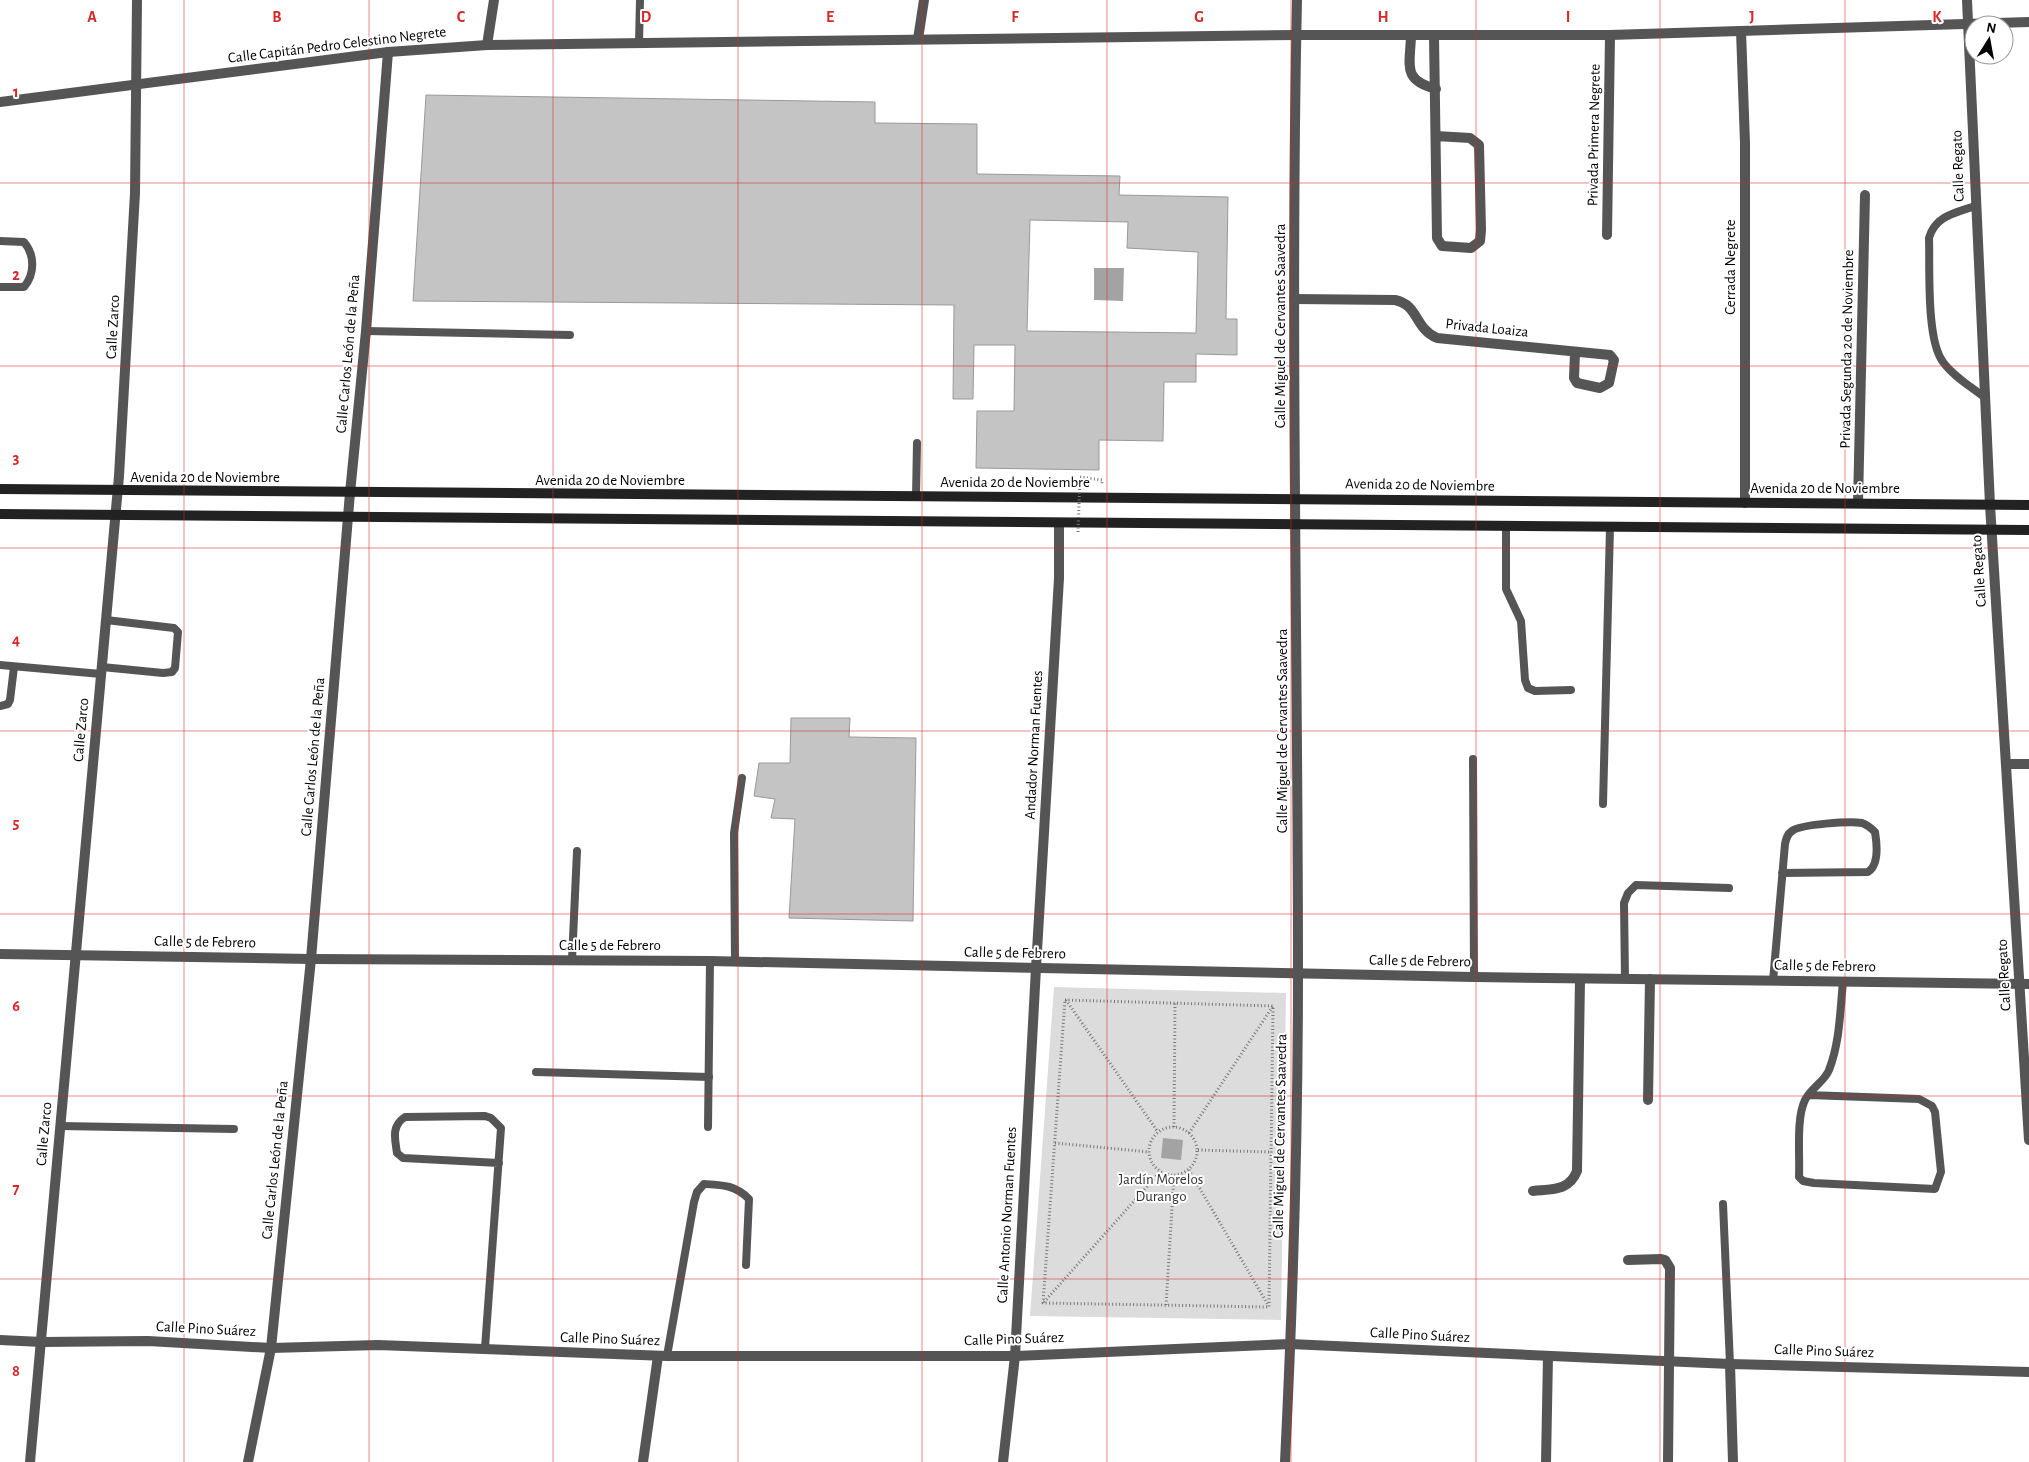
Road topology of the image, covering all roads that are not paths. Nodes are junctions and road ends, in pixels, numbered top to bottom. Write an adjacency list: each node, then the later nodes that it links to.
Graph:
1 (136, 0): 21 (street, Calle Zarco)
2 (494, 0): 18 (street)
3 (640, 0): 17 (lane)
4 (924, 0): 16 (street)
5 (1297, 0): 12 (street, Calle Miguel de Cervantes Saavedra)
6 (1967, 0): 7 (street, Calle Regato)
7 (1968, 15)
8 (2014, 22): 9 (street, Calle Capitán Pedro Celestino Negrete)
9 (2029, 22)
10 (1964, 24): 11 (street, Calle Capitán Pedro Celestino Negrete)
11 (1741, 31): 13 (street, Calle Capitán Pedro Celestino Negrete); 41 (street, Cerrada Negrete)
12 (1297, 35): 14 (street, Calle Capitán Pedro Celestino Negrete); 16 (street, Calle Capitán Pedro Celestino Negrete); 30 (street, Calle Miguel de Cervantes Saavedra)
13 (1610, 35): 15 (street, Calle Capitán Pedro Celestino Negrete); 27 (street, Privada Primera Negrete)
14 (1410, 36): 15 (street, Calle Capitán Pedro Celestino Negrete); 22 (street)
15 (1434, 36): 22 (street)
16 (918, 39): 17 (street, Calle Capitán Pedro Celestino Negrete)
17 (638, 43): 18 (street, Calle Capitán Pedro Celestino Negrete)
18 (487, 45): 19 (street, Calle Capitán Pedro Celestino Negrete)
19 (388, 52): 21 (street, Calle Capitán Pedro Celestino Negrete); 31 (street, Calle Carlos León de la Peña)
20 (1970, 65): 26 (street, Calle Regato)
21 (137, 85): 23 (street, Calle Capitán Pedro Celestino Negrete); 37 (street, Calle Zarco)
22 (1436, 89): 24 (street)
23 (0, 102)
24 (1436, 136): 24 (street)
25 (1865, 195): 42 (street, Privada Segunda 20 de Noviembre)
26 (1975, 206): 34 (street, Calle Regato); 34 (lane)
27 (1607, 235)
28 (0, 241): 29 (lane)
29 (0, 287)
30 (1294, 299): 33 (street, Privada Loaiza); 40 (street, Calle Miguel de Cervantes Saavedra)
31 (366, 331): 32 (lane); 38 (street, Calle Carlos León de la Peña)
32 (570, 336)
33 (1575, 352): 33 (street, Privada Loaiza)
34 (1984, 396): 43 (street, Calle Regato)
35 (917, 443): 39 (lane)
36 (0, 489): 37 (main road, Avenida 20 de Noviembre)
37 (118, 491): 38 (main road, Avenida 20 de Noviembre); 46 (street, Calle Zarco)
38 (350, 493): 39 (main road, Avenida 20 de Noviembre); 47 (street, Calle Carlos León de la Peña)
39 (916, 497): 40 (main road, Avenida 20 de Noviembre)
40 (1295, 498): 41 (main road, Avenida 20 de Noviembre); 49 (street, Calle Miguel de Cervantes Saavedra)
41 (1746, 503): 42 (main road, Avenida 20 de Noviembre)
42 (1858, 503): 43 (main road, Avenida 20 de Noviembre)
43 (1990, 505): 44 (main road, Avenida 20 de Noviembre); 52 (street, Calle Regato)
44 (2029, 505)
45 (0, 514): 46 (main road)
46 (116, 516): 47 (main road); 54 (street, Calle Zarco)
47 (348, 517): 48 (main road); 70 (street, Calle Carlos León de la Peña)
48 (1059, 523): 49 (main road); 74 (street, Andador Norman Fuentes)
49 (1296, 525): 50 (main road); 75 (street, Calle Miguel de Cervantes Saavedra)
50 (1506, 526): 51 (main road); 58 (lane)
51 (1610, 527): 52 (main road); 64 (lane)
52 (1991, 529): 53 (main road); 61 (street, Calle Regato)
53 (2029, 530)
54 (106, 620): 57 (street, Calle Zarco); 57 (lane)
55 (0, 665): 56 (lane)
56 (14, 667): 57 (lane); 59 (lane)
57 (101, 670): 69 (street, Calle Zarco)
58 (1571, 690)
59 (0, 706)
60 (1473, 759): 76 (lane)
61 (2007, 764): 62 (street); 82 (street, Calle Regato)
62 (2029, 764)
63 (742, 778): 73 (lane)
64 (1603, 804)
65 (577, 851): 71 (lane)
66 (1782, 873): 66 (lane); 80 (lane)
67 (1729, 888): 78 (lane)
68 (0, 954): 69 (street, Calle 5 de Febrero)
69 (75, 955): 70 (street, Calle 5 de Febrero); 87 (street, Calle Zarco)
70 (311, 959): 71 (street, Calle 5 de Febrero); 99 (street, Calle Carlos León de la Peña)
71 (572, 960): 72 (street, Calle 5 de Febrero)
72 (710, 961): 73 (street, Calle 5 de Febrero); 84 (lane)
73 (735, 961): 74 (street, Calle 5 de Febrero)
74 (1036, 968): 75 (street, Calle 5 de Febrero); 102 (street, Calle Antonio Norman Fuentes)
75 (1298, 974): 76 (street, Calle 5 de Febrero); 98 (street, Calle Miguel de Cervantes Saavedra)
76 (1474, 977): 77 (street, Calle 5 de Febrero)
77 (1580, 979): 78 (street, Calle 5 de Febrero); 92 (street)
78 (1625, 979): 79 (street, Calle 5 de Febrero)
79 (1650, 979): 80 (street, Calle 5 de Febrero); 86 (street)
80 (1774, 981): 81 (street, Calle 5 de Febrero)
81 (1843, 982): 82 (street, Calle 5 de Febrero); 85 (lane)
82 (2024, 984): 90 (street, Calle Regato)
83 (536, 1072): 84 (lane)
84 (709, 1077): 88 (lane)
85 (1809, 1095): 85 (lane)
86 (1648, 1100)
87 (60, 1126): 89 (lane); 97 (street, Calle Zarco)
88 (708, 1127)
89 (234, 1129)
90 (2029, 1140)
91 (499, 1163): 91 (lane); 100 (lane)
92 (1533, 1190)
93 (1722, 1204): 105 (lane)
94 (1628, 1260): 104 (street)
95 (746, 1265): 101 (lane)
96 (0, 1340): 97 (street, Calle Pino Suárez)
97 (42, 1342): 99 (street, Calle Pino Suárez); 107 (street, Calle Zarco)
98 (1290, 1344): 102 (street, Calle Pino Suárez); 103 (street, Calle Pino Suárez); 111 (street, Calle Miguel de Cervantes Saavedra)
99 (271, 1348): 100 (street, Calle Pino Suárez); 108 (street, Calle Carlos León de la Peña)
100 (485, 1348): 101 (street, Calle Pino Suárez)
101 (662, 1356): 102 (street, Calle Pino Suárez); 109 (street)
102 (1015, 1356): 110 (street, Calle Antonio Norman Fuentes)
103 (1548, 1356): 104 (street, Calle Pino Suárez); 112 (street)
104 (1669, 1360): 105 (street, Calle Pino Suárez); 113 (street)
105 (1730, 1364): 106 (street, Calle Pino Suárez); 114 (street)
106 (2029, 1372)
107 (30, 1462)
108 (248, 1462)
109 (643, 1462)
110 (1003, 1462)
111 (1285, 1462)
112 (1546, 1462)
113 (1668, 1462)
114 (1733, 1462)

